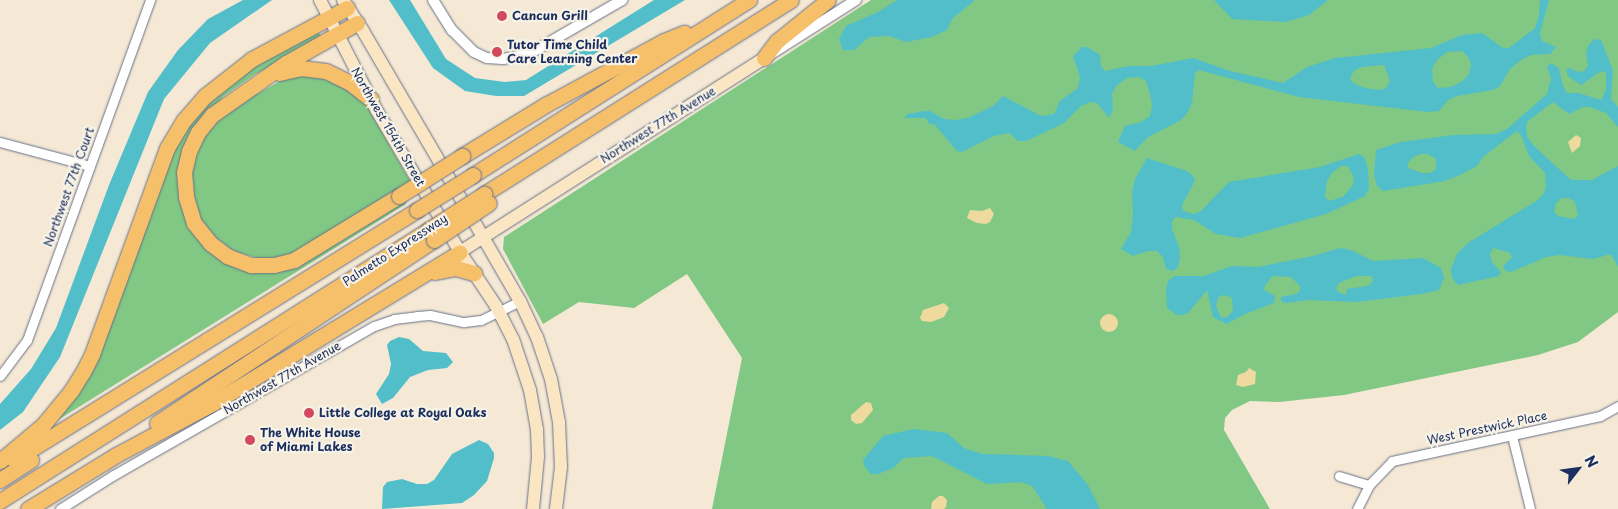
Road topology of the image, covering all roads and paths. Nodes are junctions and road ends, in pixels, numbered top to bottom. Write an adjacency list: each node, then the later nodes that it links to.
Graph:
1 (150, 0): 18 (street, Northwest 77th Court)
2 (320, 0): 10 (main road, Northwest 154th Street)
3 (433, 0): 4 (street)
4 (622, 0)
5 (749, 0): 11 (highway, Palmetto Expressway)
6 (790, 0): 19 (highway, Palmetto Expressway, bridge)
7 (828, 0): 14 (highway)
8 (856, 0): 14 (street, Northwest 77th Avenue)
9 (345, 4): 10 (highway); 12 (main road)
10 (330, 18): 13 (main road, Northwest 154th Street); 31 (highway)
11 (718, 20): 15 (highway, bridge); 27 (highway, Palmetto Expressway, bridge)
12 (357, 23): 13 (highway); 20 (main road)
13 (337, 34): 15 (highway); 16 (main road, Northwest 154th Street)
14 (764, 58): 20 (main road, Northwest 77th Avenue)
15 (266, 78): 16 (highway)
16 (371, 99): 21 (main road, Northwest 154th Street)
17 (0, 142): 18 (street)
18 (90, 166): 26 (street, Northwest 77th Court)
19 (430, 235): 30 (highway); 36 (highway, Palmetto Expressway)
20 (482, 237): 21 (main road, Northwest 77th Avenue); 24 (main road)
21 (460, 252): 22 (highway); 23 (main road, Northwest 154th Street)
22 (428, 272): 23 (highway); 30 (highway)
23 (474, 273): 25 (main road, Northwest 154th Street)
24 (520, 301): 25 (street, Northwest 77th Avenue); 40 (main road)
25 (500, 313): 38 (street, Northwest 77th Avenue); 39 (main road, Northwest 154th Street)
26 (0, 376)
27 (141, 381): 32 (highway, Palmetto Expressway); 34 (highway)
28 (1618, 406): 29 (street, West Prestwick Place)
29 (1512, 436): 35 (street, West Prestwick Place); 42 (street)
30 (116, 455): 37 (highway)
31 (0, 460)
32 (0, 469)
33 (1339, 476): 35 (street)
34 (0, 480)
35 (1369, 485): 41 (street, West Prestwick Place)
36 (0, 501)
37 (28, 509)
38 (60, 509)
39 (533, 509)
40 (556, 509)
41 (1357, 509)
42 (1530, 509)

